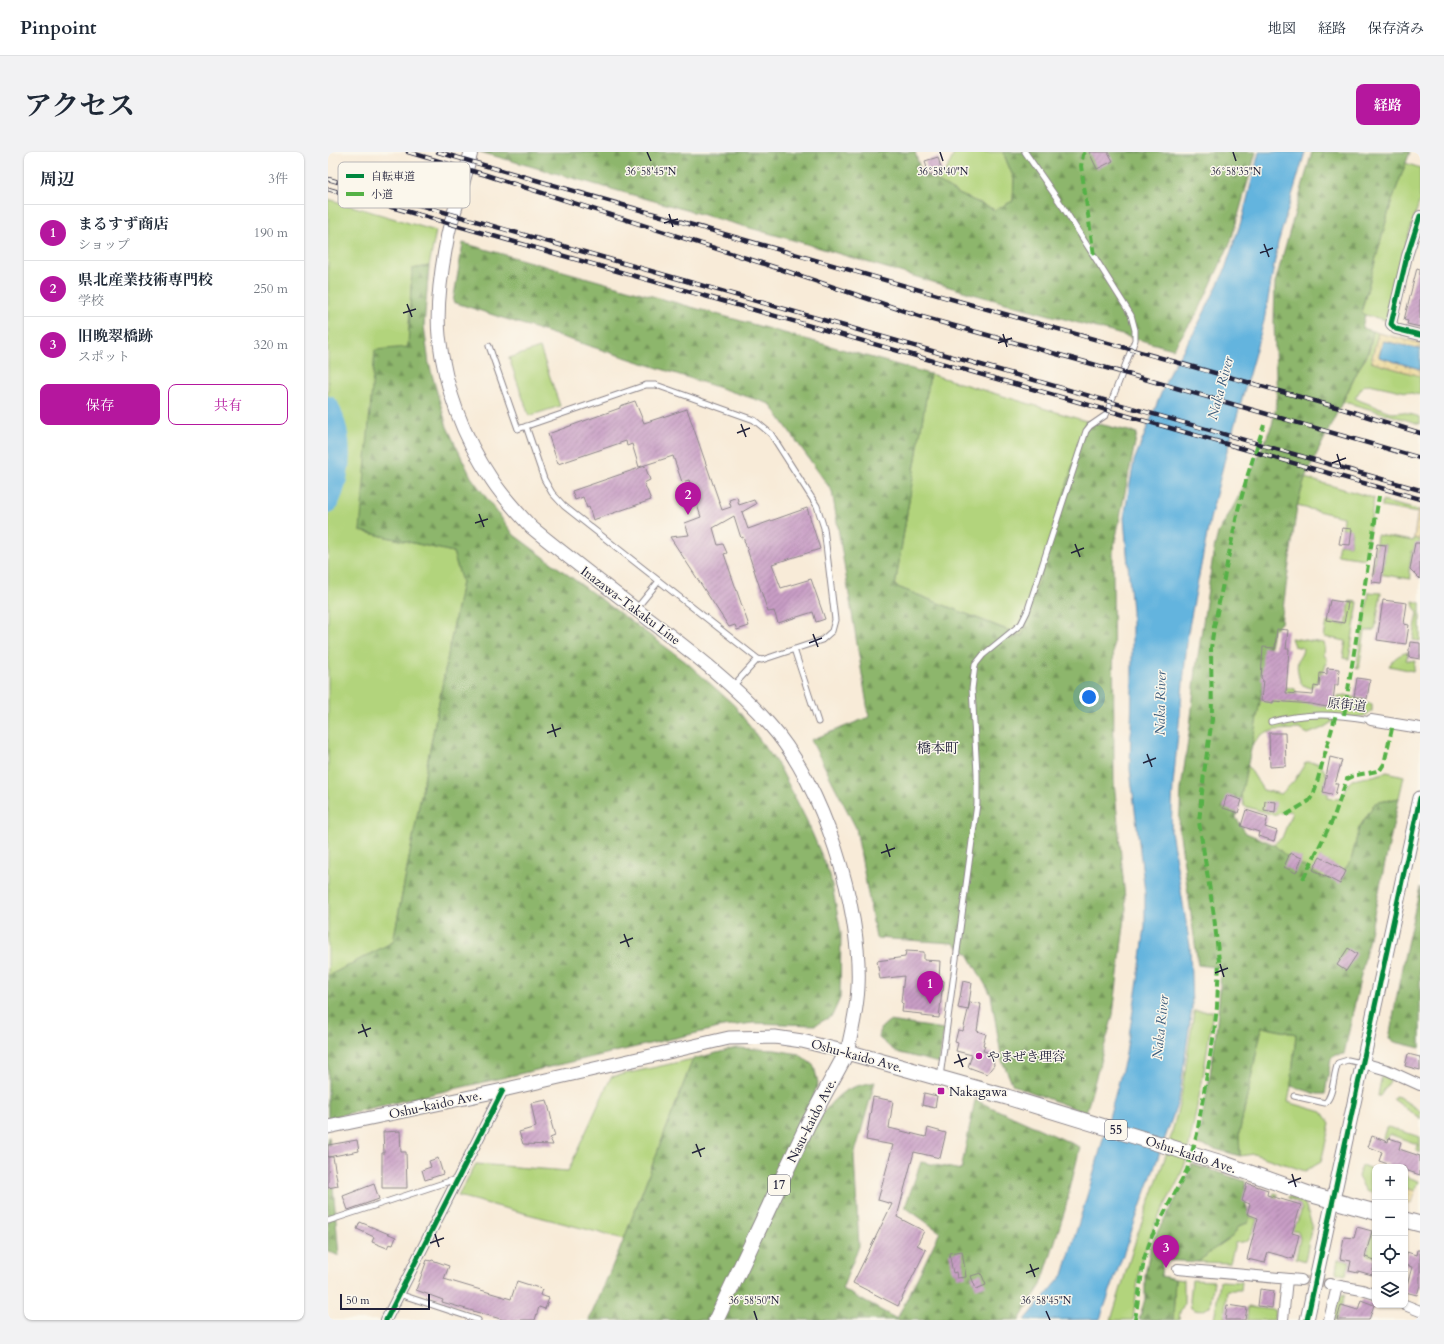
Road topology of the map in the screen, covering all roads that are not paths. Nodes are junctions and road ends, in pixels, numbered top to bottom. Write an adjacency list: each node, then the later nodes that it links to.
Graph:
1 (471, 152): 3 (main road, Inazawa-Takaku Line)
2 (1025, 152): 21 (lane)
3 (468, 162)
4 (455, 208): 10 (main road, Inazawa-Takaku Line)
5 (1420, 216): 6 (street)
6 (1420, 335)
7 (489, 346): 8 (lane)
8 (526, 426): 9 (lane); 11 (lane)
9 (659, 581): 10 (lane); 12 (lane)
10 (636, 609): 13 (main road, Inazawa-Takaku Line)
11 (794, 649): 12 (lane); 15 (lane)
12 (758, 659): 13 (lane)
13 (732, 687): 19 (main road, Inazawa-Takaku Line)
14 (1371, 720): 16 (lane, 原街道); 17 (street, 原街道)
15 (818, 722)
16 (1272, 722)
17 (1420, 728)
18 (1420, 798): 20 (main road)
19 (847, 1052): 21 (main road, Oshu-kaido Ave. / 55); 23 (main road, Oshu-kaido Ave.); 41 (main road, Nasu-kaido Ave. / 17)
20 (1363, 1063): 22 (street); 24 (lane); 27 (main road)
21 (940, 1078): 27 (main road, Oshu-kaido Ave. / 55)
22 (1420, 1085)
23 (503, 1090): 25 (main road, Oshu-kaido Ave.); 26 (street)
24 (1294, 1096)
25 (328, 1127)
26 (458, 1179): 29 (lane); 36 (street)
27 (1332, 1201): 28 (main road, Oshu-kaido Ave. / 55); 43 (main road)
28 (1372, 1211)
29 (328, 1221)
30 (1408, 1221): 31 (main road)
31 (1420, 1224)
32 (1178, 1269): 33 (street)
33 (1287, 1279): 34 (street); 42 (street)
34 (1301, 1280)
35 (1372, 1293): 44 (street)
36 (399, 1294): 39 (street); 40 (lane)
37 (1408, 1306): 38 (street)
38 (1420, 1310)
39 (386, 1320)
40 (478, 1320)
41 (716, 1320)
42 (1282, 1320)
43 (1307, 1320)
44 (1329, 1320)

